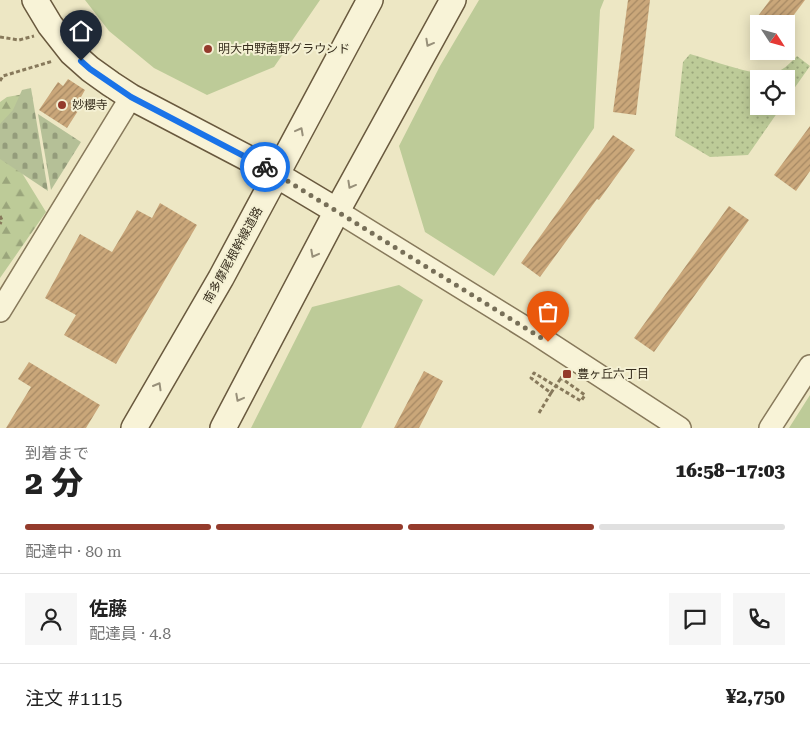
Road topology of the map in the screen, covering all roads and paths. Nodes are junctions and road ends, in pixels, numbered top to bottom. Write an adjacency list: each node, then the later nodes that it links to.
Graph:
1 (35, 0): 4 (main road)
2 (370, 0): 9 (main road, 南多摩尾根幹線道路, one-way to 2)
3 (453, 0): 10 (main road, one-way to 10)
4 (50, 25): 5 (path); 8 (main road)
5 (0, 37)
6 (61, 58): 7 (path)
7 (0, 81)
8 (131, 97): 9 (main road); 13 (street)
9 (277, 174): 10 (main road); 20 (main road, 南多摩尾根幹線道路, one-way to 9)
10 (337, 211): 21 (main road, one-way to 21); 22 (street)
11 (0, 216): 12 (path)
12 (0, 224)
13 (0, 311)
14 (810, 366): 23 (street)
15 (564, 372): 16 (path)
16 (561, 378): 17 (path); 17 (path)
17 (556, 386): 18 (path); 18 (path)
18 (551, 393): 19 (path)
19 (538, 413)
20 (134, 428)
21 (223, 428)
22 (680, 428)
23 (770, 428)

